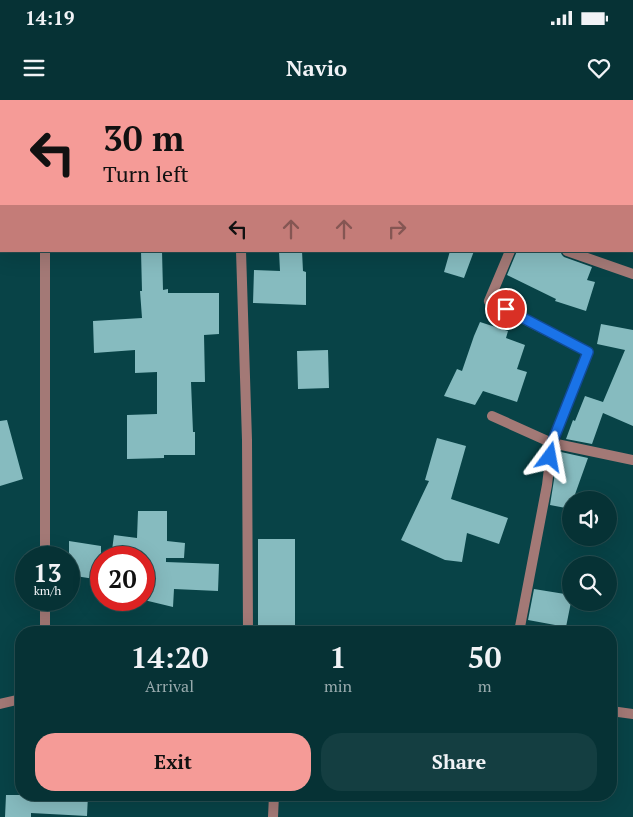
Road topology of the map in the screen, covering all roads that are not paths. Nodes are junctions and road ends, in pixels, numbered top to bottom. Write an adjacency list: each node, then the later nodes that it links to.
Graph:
1 (45, 252): 9 (street)
2 (241, 252): 12 (street)
3 (510, 252): 7 (street)
4 (570, 252): 5 (street)
5 (633, 274)
6 (492, 416): 7 (street)
7 (552, 443): 8 (street); 13 (street)
8 (633, 460)
9 (45, 546)
10 (45, 611): 11 (street)
11 (45, 626)
12 (248, 626)
13 (520, 626)
14 (15, 700): 15 (street)
15 (0, 704)
16 (617, 712): 17 (street)
17 (633, 714)
18 (274, 801): 19 (street)
19 (273, 817)

